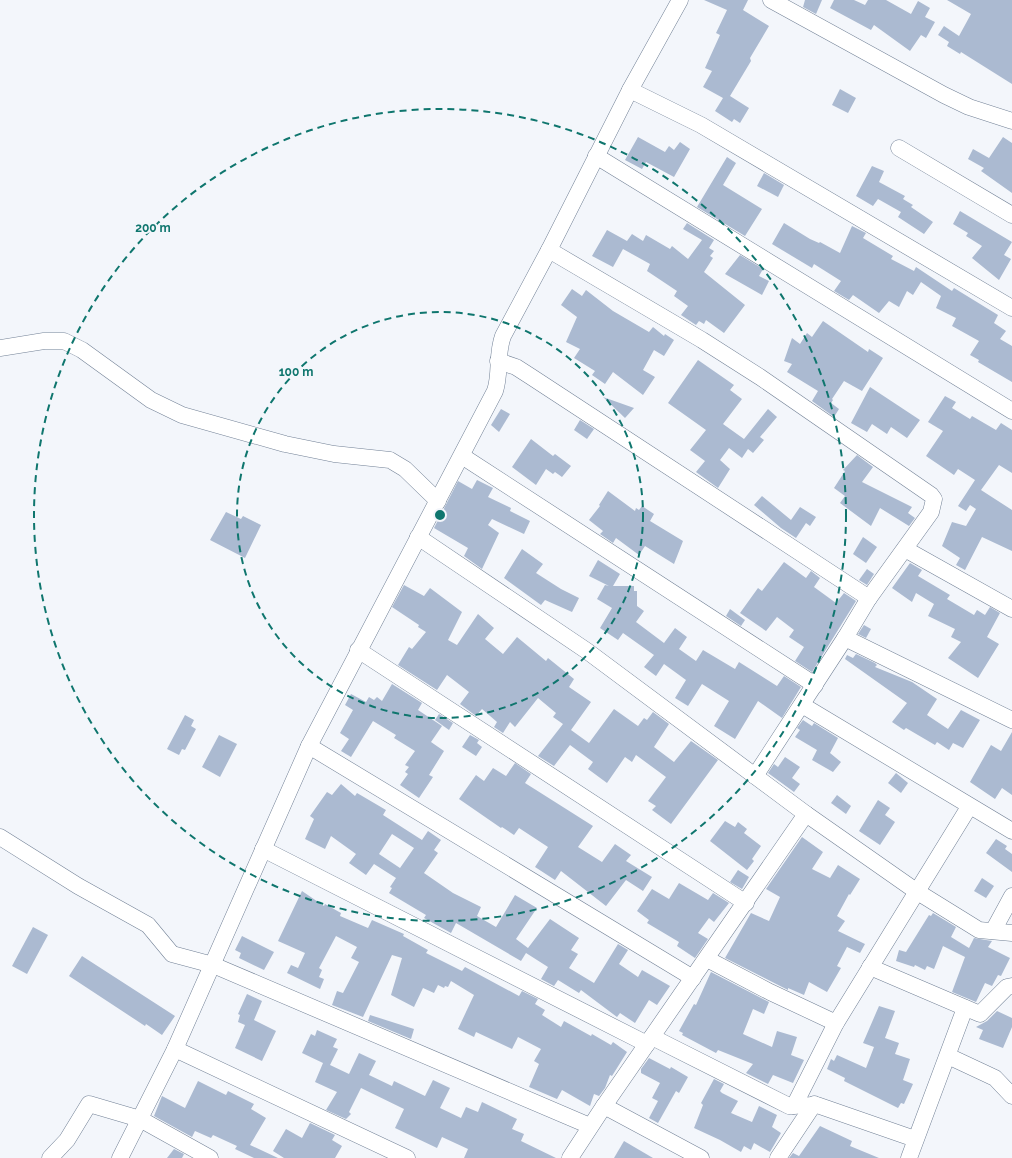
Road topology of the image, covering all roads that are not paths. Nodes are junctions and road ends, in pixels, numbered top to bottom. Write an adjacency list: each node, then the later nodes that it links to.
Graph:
1 (680, 0): 3 (street)
2 (771, 0): 4 (street)
3 (630, 90): 6 (street); 9 (street)
4 (1012, 121)
5 (899, 148): 7 (street)
6 (596, 156): 8 (street); 12 (street)
7 (1012, 214)
8 (549, 250): 11 (street); 16 (street)
9 (1012, 308)
10 (0, 348): 14 (street)
11 (498, 361): 13 (street); 17 (street)
12 (1012, 410)
13 (462, 456): 14 (street); 21 (street)
14 (438, 501): 15 (street)
15 (418, 537): 20 (street); 25 (street)
16 (905, 549): 17 (street); 18 (street)
17 (869, 598): 19 (street)
18 (1012, 609)
19 (845, 638): 21 (street); 23 (street)
20 (358, 650): 24 (street); 33 (street)
21 (815, 685): 22 (street)
22 (802, 705): 25 (street); 26 (street)
23 (1012, 720)
24 (309, 746): 30 (street); 39 (street)
25 (755, 776): 27 (street)
26 (969, 806): 28 (street); 31 (street)
27 (806, 814): 31 (street); 33 (street)
28 (1012, 831)
29 (0, 837): 37 (street)
30 (263, 849): 37 (street); 43 (street)
31 (916, 891): 34 (street); 38 (street)
32 (1012, 896): 34 (street)
33 (746, 903): 36 (street)
34 (993, 931): 35 (street)
35 (1012, 933)
36 (707, 960): 39 (street); 42 (street)
37 (213, 965): 44 (street); 51 (street)
38 (870, 967): 41 (street); 42 (street)
39 (693, 978): 43 (street)
40 (1012, 986): 41 (street)
41 (964, 1008): 45 (street)
42 (836, 1023): 49 (street)
43 (649, 1041): 48 (street); 49 (street)
44 (175, 1049): 50 (street); 56 (street)
45 (948, 1056): 46 (street); 52 (street)
46 (1012, 1096)
47 (814, 1104): 49 (street); 52 (street); 59 (street)
48 (604, 1106): 51 (street); 58 (street)
49 (794, 1106)
50 (140, 1120): 53 (street); 54 (street); 55 (street)
51 (590, 1126): 57 (street)
52 (915, 1139): 60 (street)
53 (50, 1158)
54 (120, 1158)
55 (210, 1158)
56 (407, 1158)
57 (570, 1158)
58 (701, 1158)
59 (778, 1158)
60 (909, 1158)

